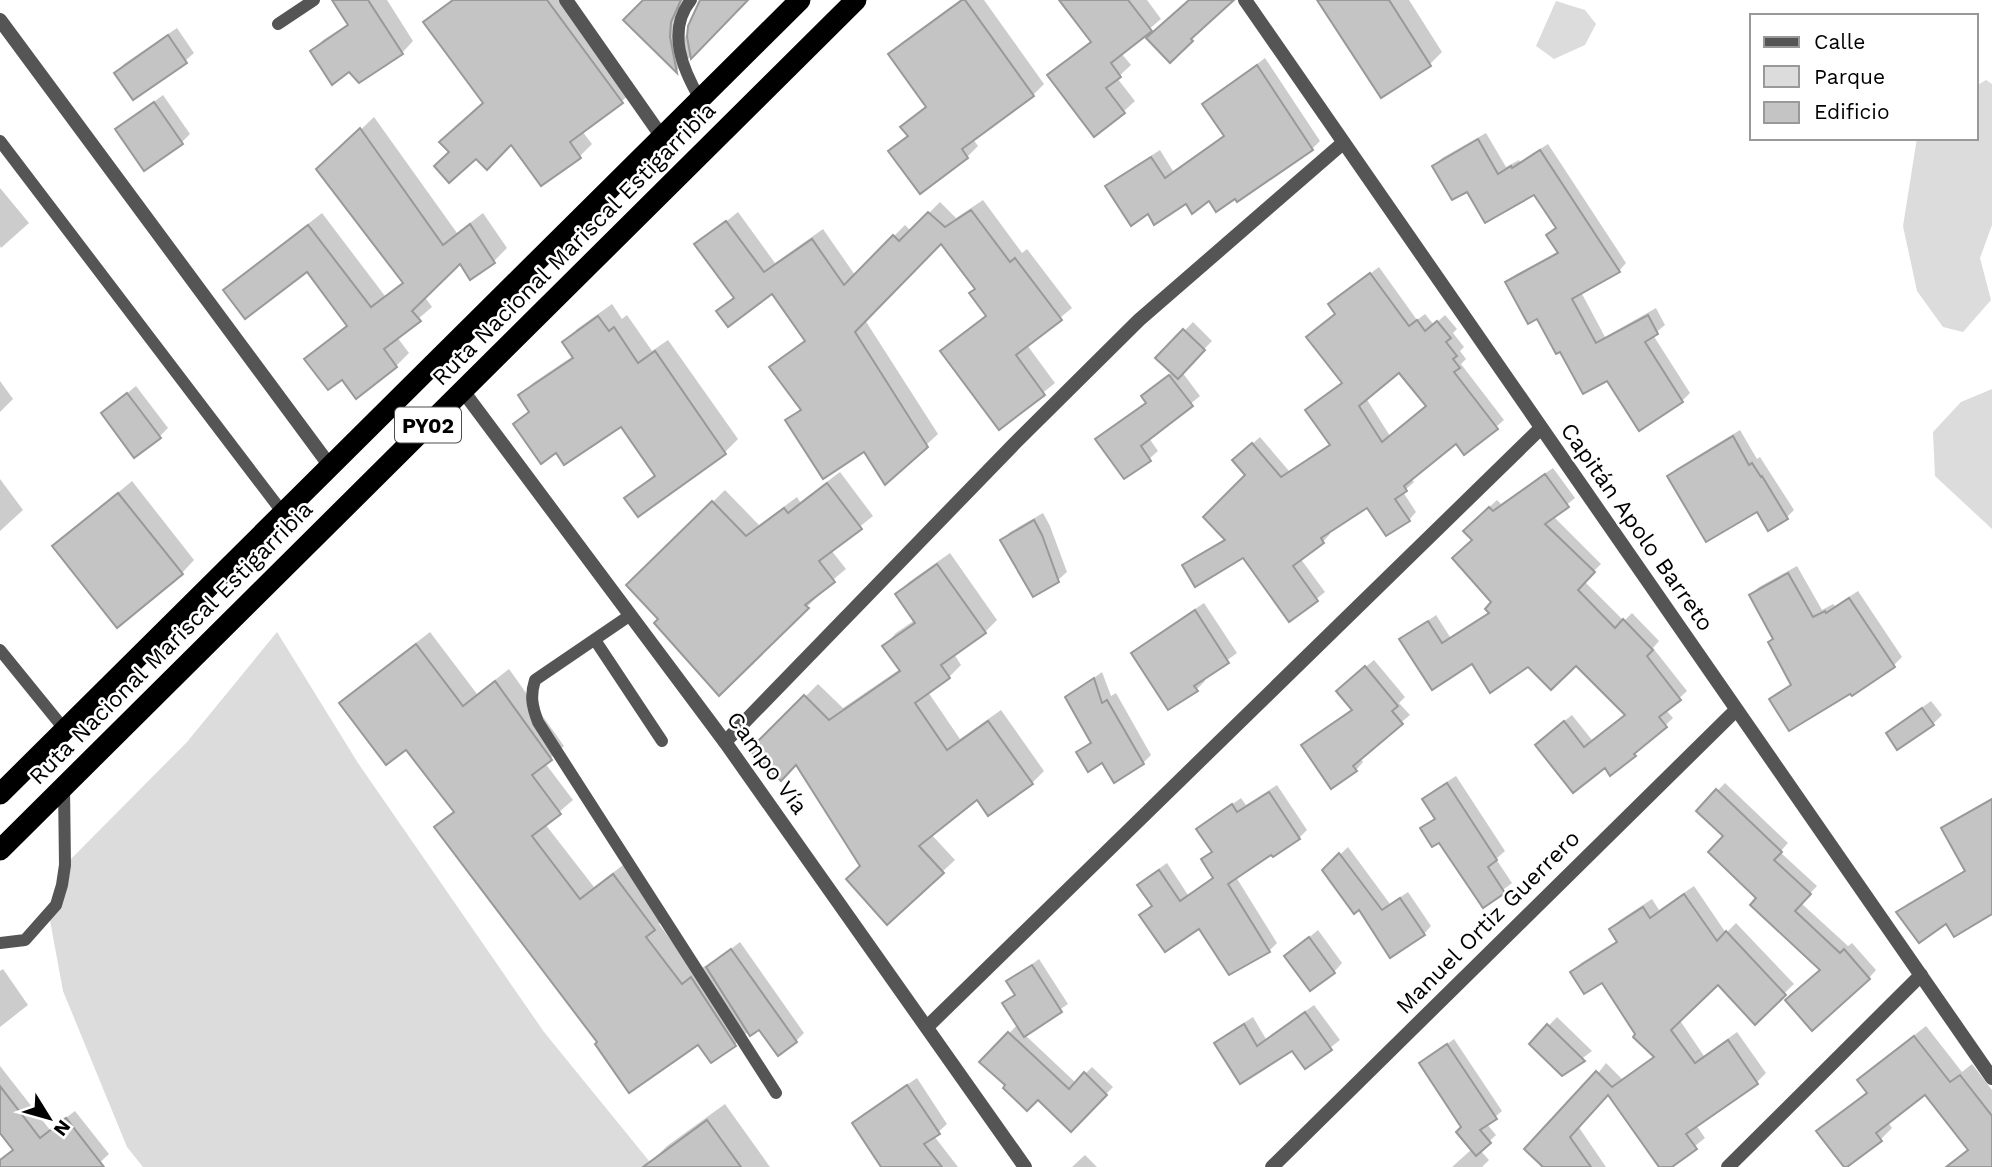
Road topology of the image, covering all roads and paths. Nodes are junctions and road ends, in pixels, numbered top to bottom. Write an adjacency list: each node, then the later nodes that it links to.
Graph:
1 (314, 0): 8 (lane)
2 (566, 0): 10 (street)
3 (691, 0): 9 (lane)
4 (800, 0): 9 (highway, Ruta Nacional Mariscal Estigarribia / PY02)
5 (856, 0): 13 (highway, Ruta Nacional Mariscal Estigarribia / PY02)
6 (1245, 0): 12 (street, Capitán Apolo Barreto)
7 (0, 20): 15 (street)
8 (278, 24)
9 (700, 99): 10 (highway, Ruta Nacional Mariscal Estigarribia / PY02)
10 (662, 137): 15 (highway, Ruta Nacional Mariscal Estigarribia / PY02)
11 (0, 141): 16 (lane)
12 (1343, 143): 14 (street, Capitán Apolo Barreto); 23 (street)
13 (463, 391): 17 (street, Campo Vía); 24 (highway, Ruta Nacional Mariscal Estigarribia / PY02)
14 (1541, 428): 20 (street, Capitán Apolo Barreto); 29 (street)
15 (330, 466): 16 (highway, Ruta Nacional Mariscal Estigarribia / PY02)
16 (283, 513): 21 (highway, Ruta Nacional Mariscal Estigarribia / PY02)
17 (629, 616): 18 (lane); 23 (street, Campo Vía)
18 (595, 640): 22 (lane); 31 (lane)
19 (0, 650): 21 (lane)
20 (1736, 710): 28 (street, Capitán Apolo Barreto); 33 (street, Manuel Ortiz Guerrero)
21 (65, 730): 25 (highway, Ruta Nacional Mariscal Estigarribia / PY02)
22 (662, 741)
23 (725, 742): 29 (street, Campo Vía)
24 (64, 786): 26 (highway, Ruta Nacional Mariscal Estigarribia / PY02); 27 (lane)
25 (0, 794)
26 (0, 850)
27 (0, 943)
28 (1921, 975): 30 (street, Capitán Apolo Barreto); 34 (street)
29 (927, 1027): 32 (street, Campo Vía)
30 (1992, 1078)
31 (776, 1093)
32 (1025, 1167)
33 (1272, 1167)
34 (1728, 1167)

